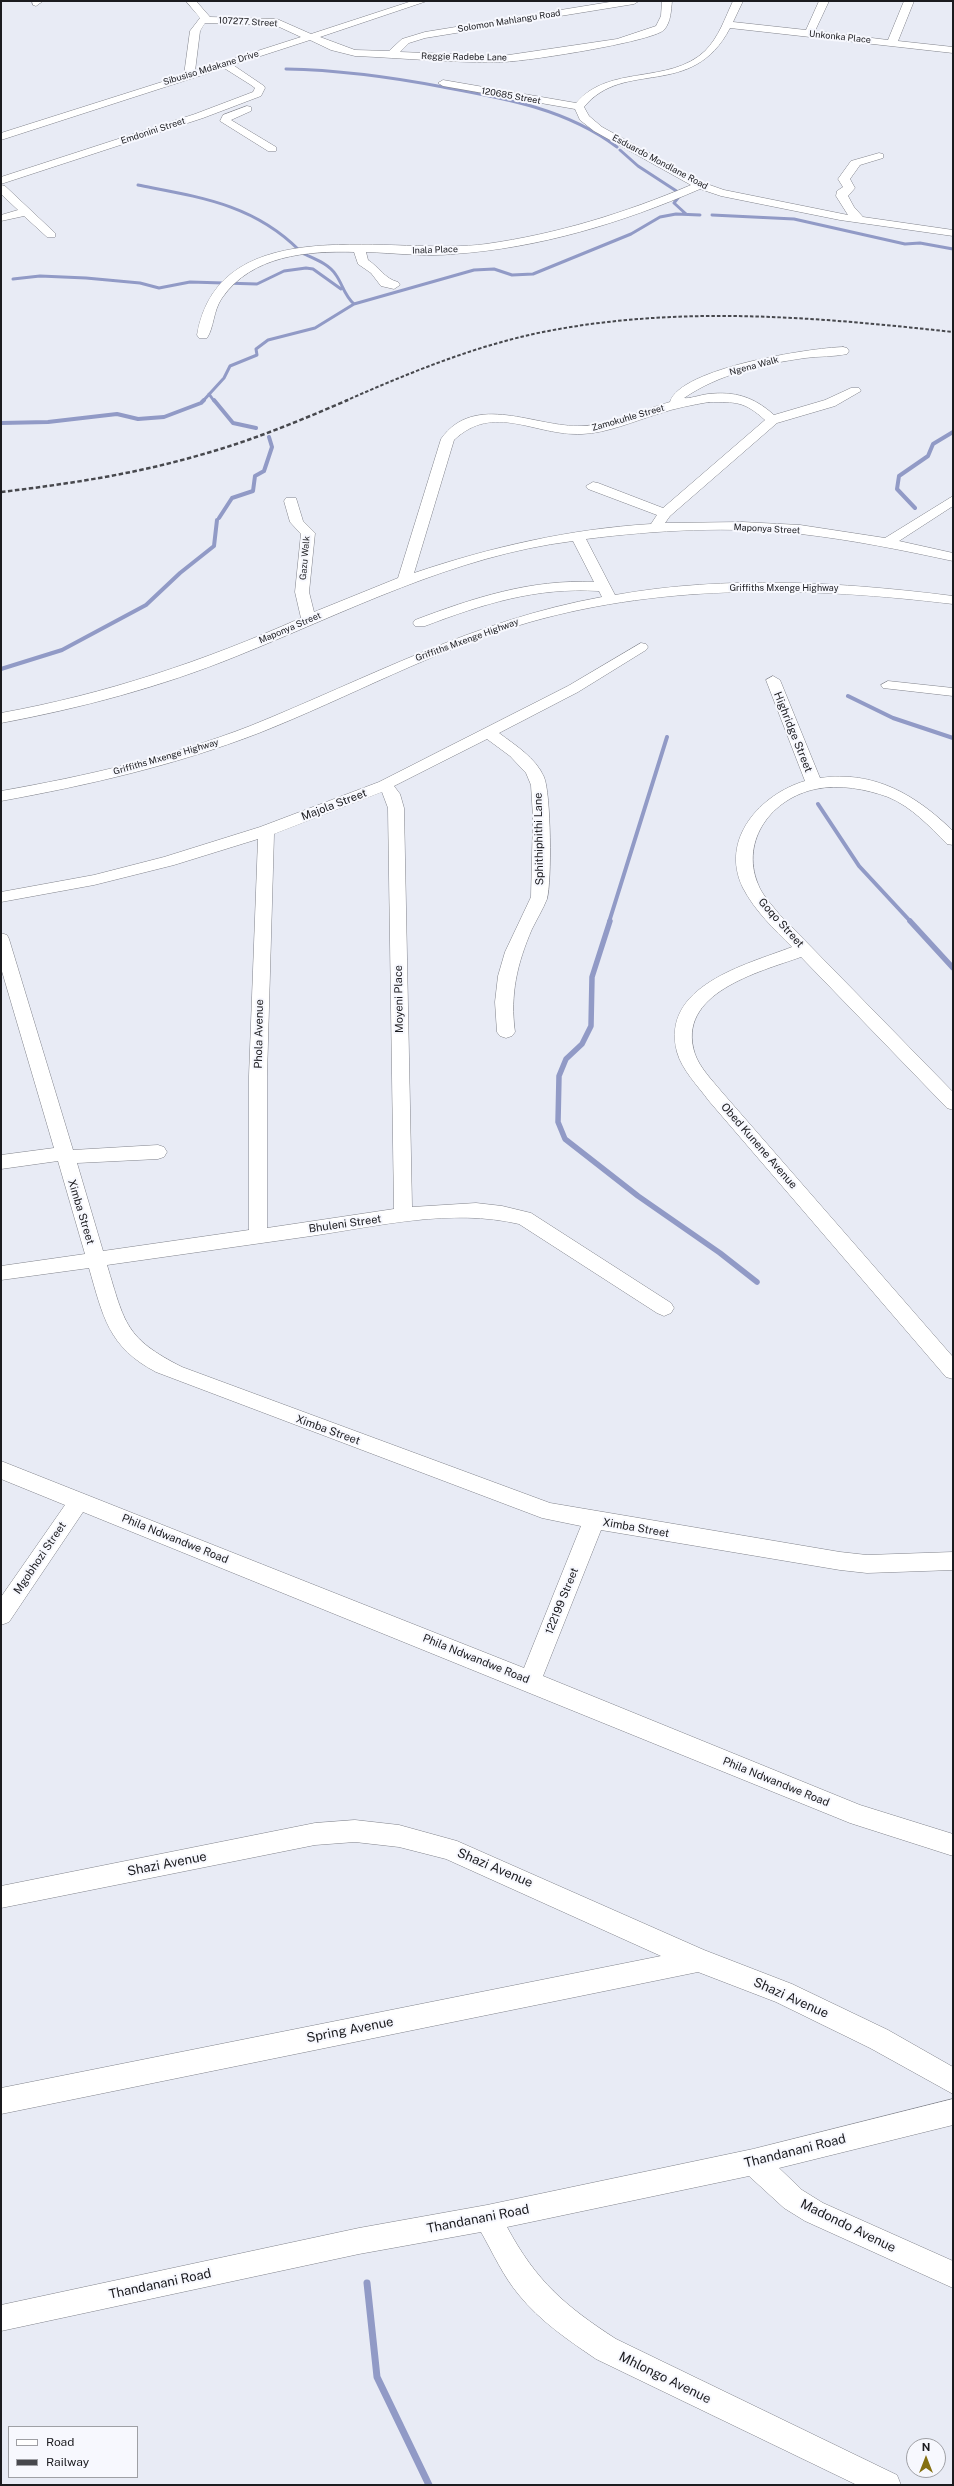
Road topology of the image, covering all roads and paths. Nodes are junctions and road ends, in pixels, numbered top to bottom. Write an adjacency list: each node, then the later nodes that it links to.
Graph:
1 (191, 1): 8 (street)
2 (422, 1): 11 (street, Sibusiso Mdakane Drive)
3 (634, 1): 14 (street, Solomon Mahlangu Road)
4 (667, 1): 14 (street, Reggie Radebe Lane)
5 (738, 1): 9 (street)
6 (824, 1): 10 (street)
7 (909, 1): 12 (street)
8 (207, 20): 11 (street, 107277 Street); 16 (street)
9 (726, 24): 10 (street, Unkonka Place); 19 (street)
10 (809, 34): 12 (street, Unkonka Place)
11 (312, 37): 14 (street, Reggie Radebe Lane); 15 (street, Sibusiso Mdakane Drive)
12 (892, 43): 13 (street, Unkonka Place)
13 (953, 50)
14 (392, 55)
15 (224, 64): 16 (street, Sibusiso Mdakane Drive); 18 (street)
16 (189, 75): 20 (street, Sibusiso Mdakane Drive)
17 (443, 84): 19 (street, 120685 Street)
18 (257, 94): 21 (street); 23 (street, Emdonini Street)
19 (579, 107): 24 (street, Esduardo Mondlane Road)
20 (1, 137)
21 (272, 149)
22 (879, 156): 28 (street)
23 (1, 181)
24 (700, 185): 28 (street, Esduardo Mondlane Road); 31 (street, Inala Place)
25 (1, 188): 26 (street)
26 (26, 212): 27 (street); 30 (street)
27 (1, 218)
28 (860, 220): 29 (street, Esduardo Mondlane Road)
29 (953, 233)
30 (51, 235)
31 (360, 250): 32 (street); 33 (street, Inala Place)
32 (394, 285)
33 (203, 335)
34 (843, 351): 36 (street, Ngena Walk)
35 (855, 391): 37 (street)
36 (676, 404): 37 (street, Zamokuhle Street); 46 (street, Zamokuhle Street)
37 (772, 420): 41 (street)
38 (592, 486): 41 (street)
39 (953, 500): 44 (street)
40 (291, 501): 49 (street, Gazu Walk)
41 (665, 513): 42 (street)
42 (655, 528): 43 (street, Maponya Street); 44 (street, Maponya Street)
43 (578, 537): 46 (street, Maponya Street); 47 (street)
44 (886, 543): 45 (street, Maponya Street)
45 (953, 557)
46 (404, 581): 49 (street, Maponya Street)
47 (607, 594): 48 (street, Griffiths Mxenge Highway); 50 (street); 59 (street, Griffiths Mxenge Highway)
48 (953, 600)
49 (309, 620): 55 (street, Maponya Street)
50 (420, 623)
51 (641, 648): 56 (street, Majola Street)
52 (773, 680): 57 (street, Highridge Street)
53 (888, 685): 54 (street)
54 (953, 692)
55 (1, 718)
56 (488, 732): 58 (street, Majola Street); 65 (street, Sphithiphithi Lane)
57 (814, 784): 61 (street, Goqo Street); 64 (street, Goqo Street)
58 (385, 785): 60 (street, Majola Street); 70 (street, Moyeni Place)
59 (1, 796)
60 (266, 831): 62 (street, Majola Street); 71 (street, Phola Avenue)
61 (953, 840)
62 (1, 897)
63 (1, 939): 68 (street, Ximba Street)
64 (804, 949): 66 (street, Goqo Street); 75 (street, Obed Kunene Avenue)
65 (506, 1032)
66 (953, 1104)
67 (158, 1152): 68 (street)
68 (64, 1155): 69 (street); 72 (street, Ximba Street)
69 (1, 1162)
70 (403, 1216): 71 (street, Bhuleni Street); 74 (street, Bhuleni Street)
71 (258, 1237): 72 (street, Bhuleni Street)
72 (96, 1260): 73 (street, Bhuleni Street); 78 (street, Ximba Street)
73 (1, 1273)
74 (664, 1308)
75 (953, 1371)
76 (1, 1470): 77 (street, Phila Ndwandwe Road)
77 (79, 1501): 80 (street, Mgobhozi Street); 81 (street, Phila Ndwandwe Road)
78 (594, 1521): 79 (street, Ximba Street); 81 (street, 122199 Street)
79 (953, 1560)
80 (1, 1615)
81 (530, 1681): 82 (street, Phila Ndwandwe Road)
82 (953, 1845)
83 (1, 1897): 84 (street, Shazi Avenue)
84 (698, 1960): 85 (street, Shazi Avenue); 86 (street, Spring Avenue)
85 (953, 2081)
86 (1, 2101)
87 (953, 2112): 88 (street, Thandanani Road)
88 (753, 2162): 89 (street, Thandanani Road); 90 (street, Madondo Avenue)
89 (487, 2218): 91 (street, Thandanani Road); 92 (street, Mhlongo Avenue)
90 (953, 2275)
91 (1, 2318)
92 (887, 2485)

